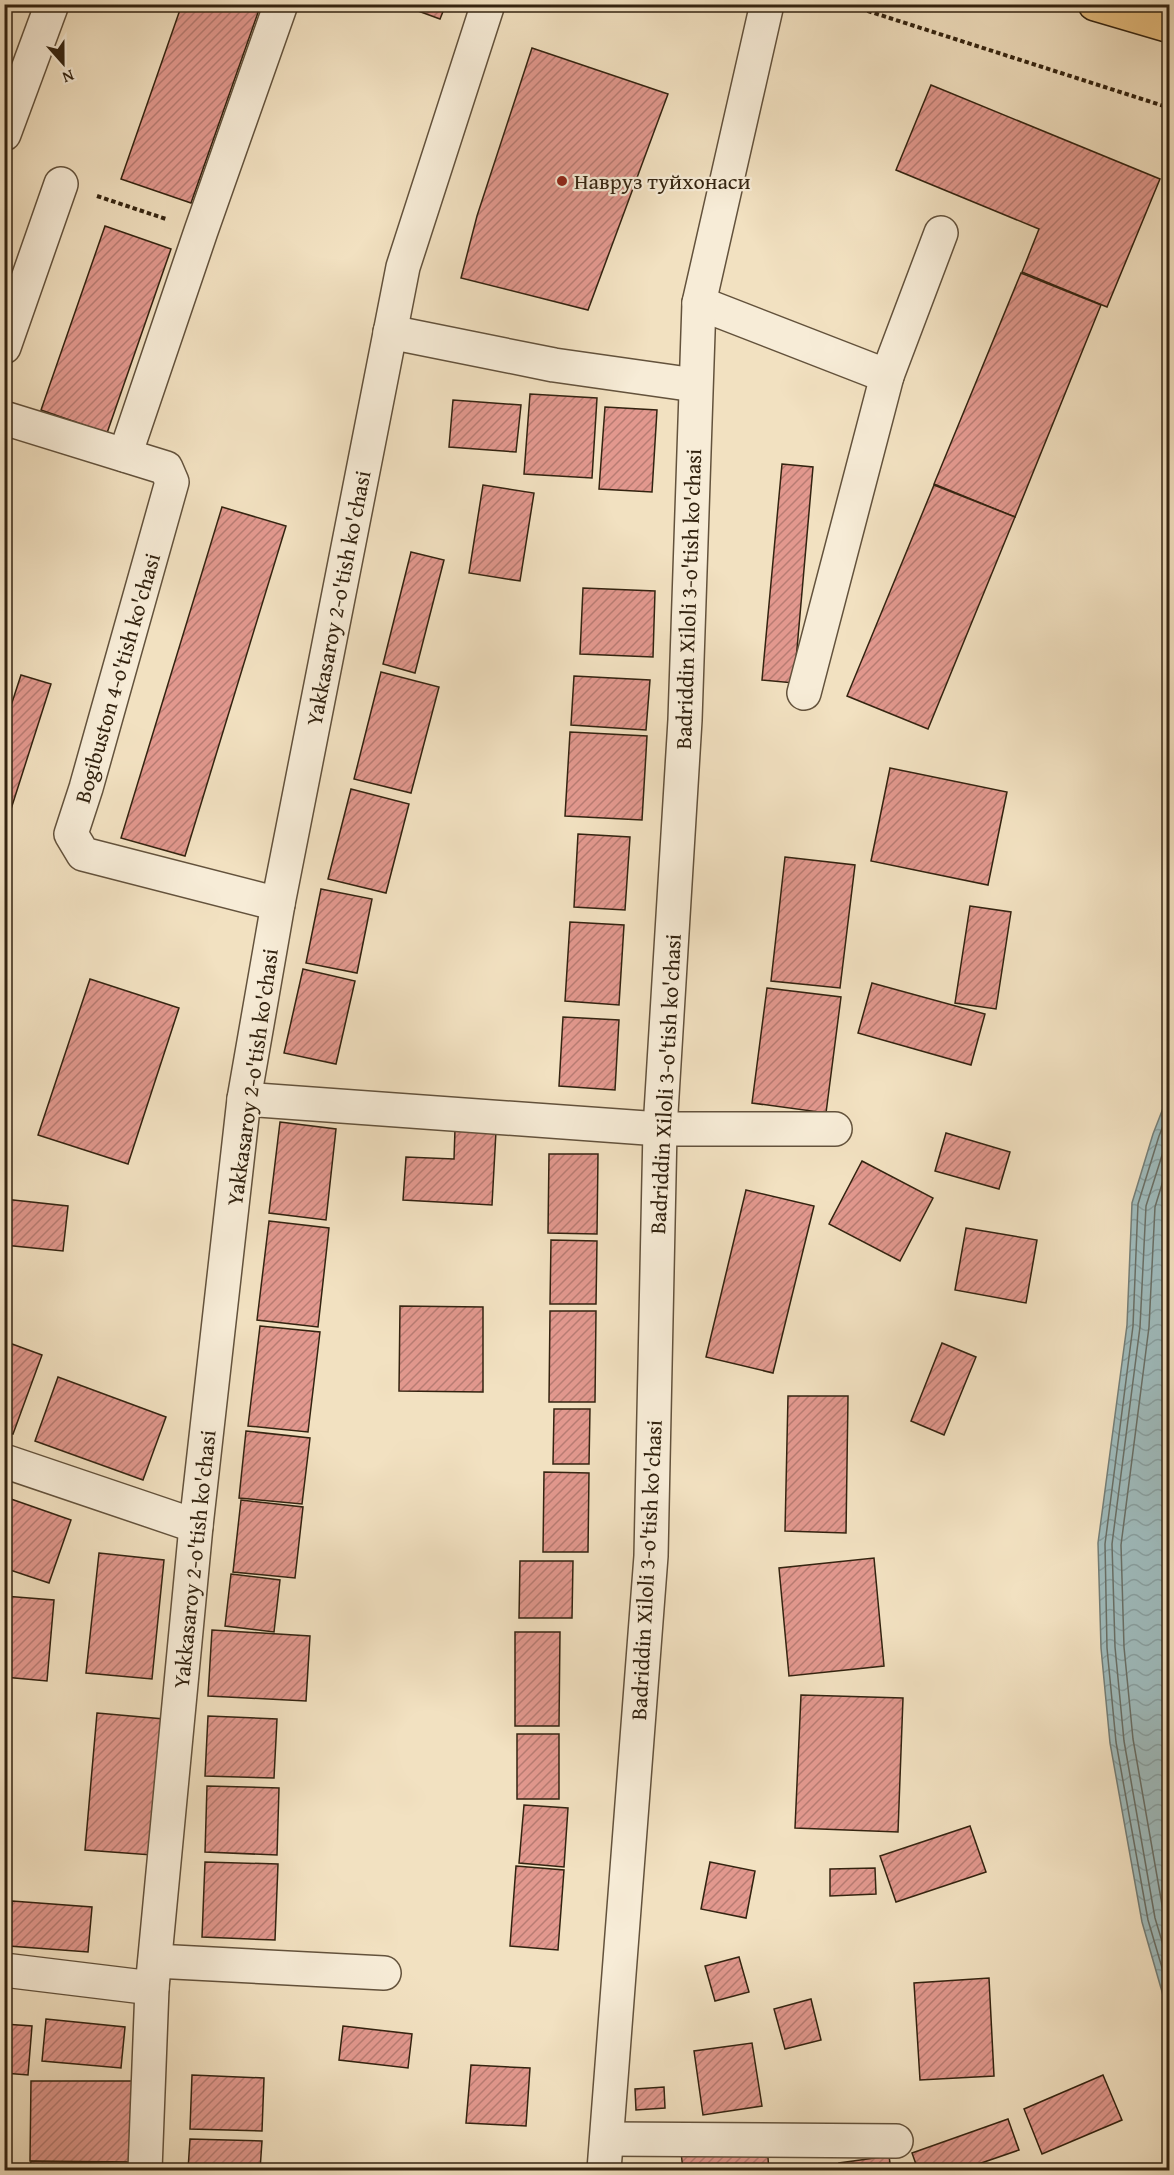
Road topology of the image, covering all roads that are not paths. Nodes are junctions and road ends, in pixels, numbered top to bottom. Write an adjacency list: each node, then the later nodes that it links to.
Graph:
1 (52, 4): 7 (street)
2 (281, 4): 16 (street)
3 (488, 4): 11 (street, Yakkasaroy 2-o'tish ko'chasi)
4 (767, 4): 10 (street, Badriddin Xiloli 3-o'tish ko'chasi)
5 (1095, 4): 6 (highway)
6 (1170, 26)
7 (4, 134)
8 (61, 184): 12 (street)
9 (941, 233): 13 (street)
10 (699, 303): 13 (street); 14 (street, Badriddin Xiloli 3-o'tish ko'chasi)
11 (390, 333): 14 (street); 18 (street, Yakkasaroy 2-o'tish ko'chasi)
12 (4, 347)
13 (887, 376): 17 (street)
14 (695, 385): 20 (street, Badriddin Xiloli 3-o'tish ko'chasi)
15 (4, 418): 16 (street, Bogibuston 4-o'tish ko'chasi)
16 (125, 455): 18 (street, Bogibuston 4-o'tish ko'chasi)
17 (804, 693)
18 (278, 904): 19 (street, Yakkasaroy 2-o'tish ko'chasi)
19 (244, 1100): 20 (street); 23 (street, Yakkasaroy 2-o'tish ko'chasi)
20 (660, 1129): 21 (street); 28 (street, Badriddin Xiloli 3-o'tish ko'chasi)
21 (835, 1129)
22 (4, 1461): 23 (street)
23 (196, 1526): 26 (street, Yakkasaroy 2-o'tish ko'chasi)
24 (4, 1970): 26 (street)
25 (384, 1973): 26 (street)
26 (153, 1974): 29 (street, Yakkasaroy 2-o'tish ko'chasi)
27 (896, 2141): 28 (street)
28 (605, 2155)
29 (145, 2170)

